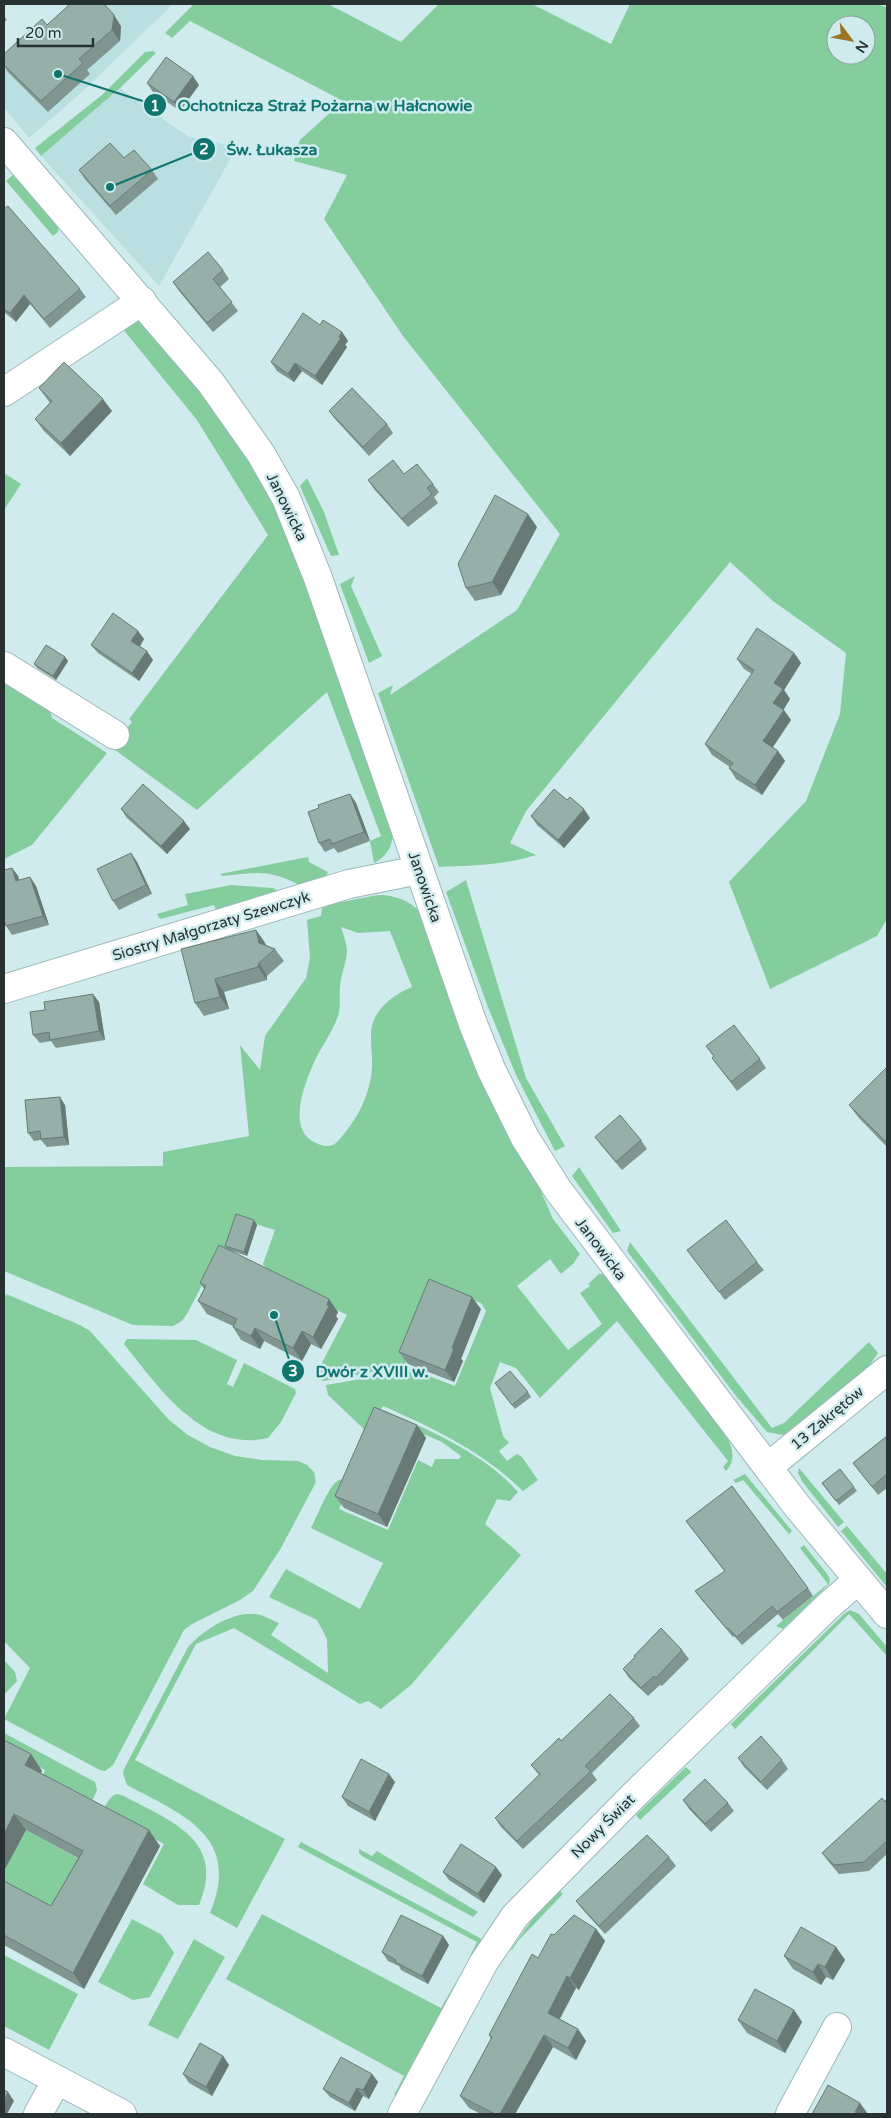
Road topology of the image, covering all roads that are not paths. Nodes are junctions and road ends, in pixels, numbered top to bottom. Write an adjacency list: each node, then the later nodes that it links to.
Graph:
1 (4, 142): 2 (street, Janowicka)
2 (142, 301): 3 (street); 6 (street, Janowicka)
3 (4, 392)
4 (4, 666): 5 (street)
5 (115, 734)
6 (419, 870): 7 (street, Siostry Małgorzaty Szewczyk); 9 (street, Janowicka)
7 (4, 990)
8 (887, 1370): 9 (street, 13 Zakrętów)
9 (768, 1467): 10 (street, Janowicka)
10 (858, 1580): 11 (street, Janowicka); 17 (street, Nowy Świat)
11 (887, 1614)
12 (837, 2027): 18 (street)
13 (4, 2052): 14 (street)
14 (57, 2080): 15 (street); 16 (street)
15 (38, 2114)
16 (122, 2114)
17 (402, 2114)
18 (790, 2114)

